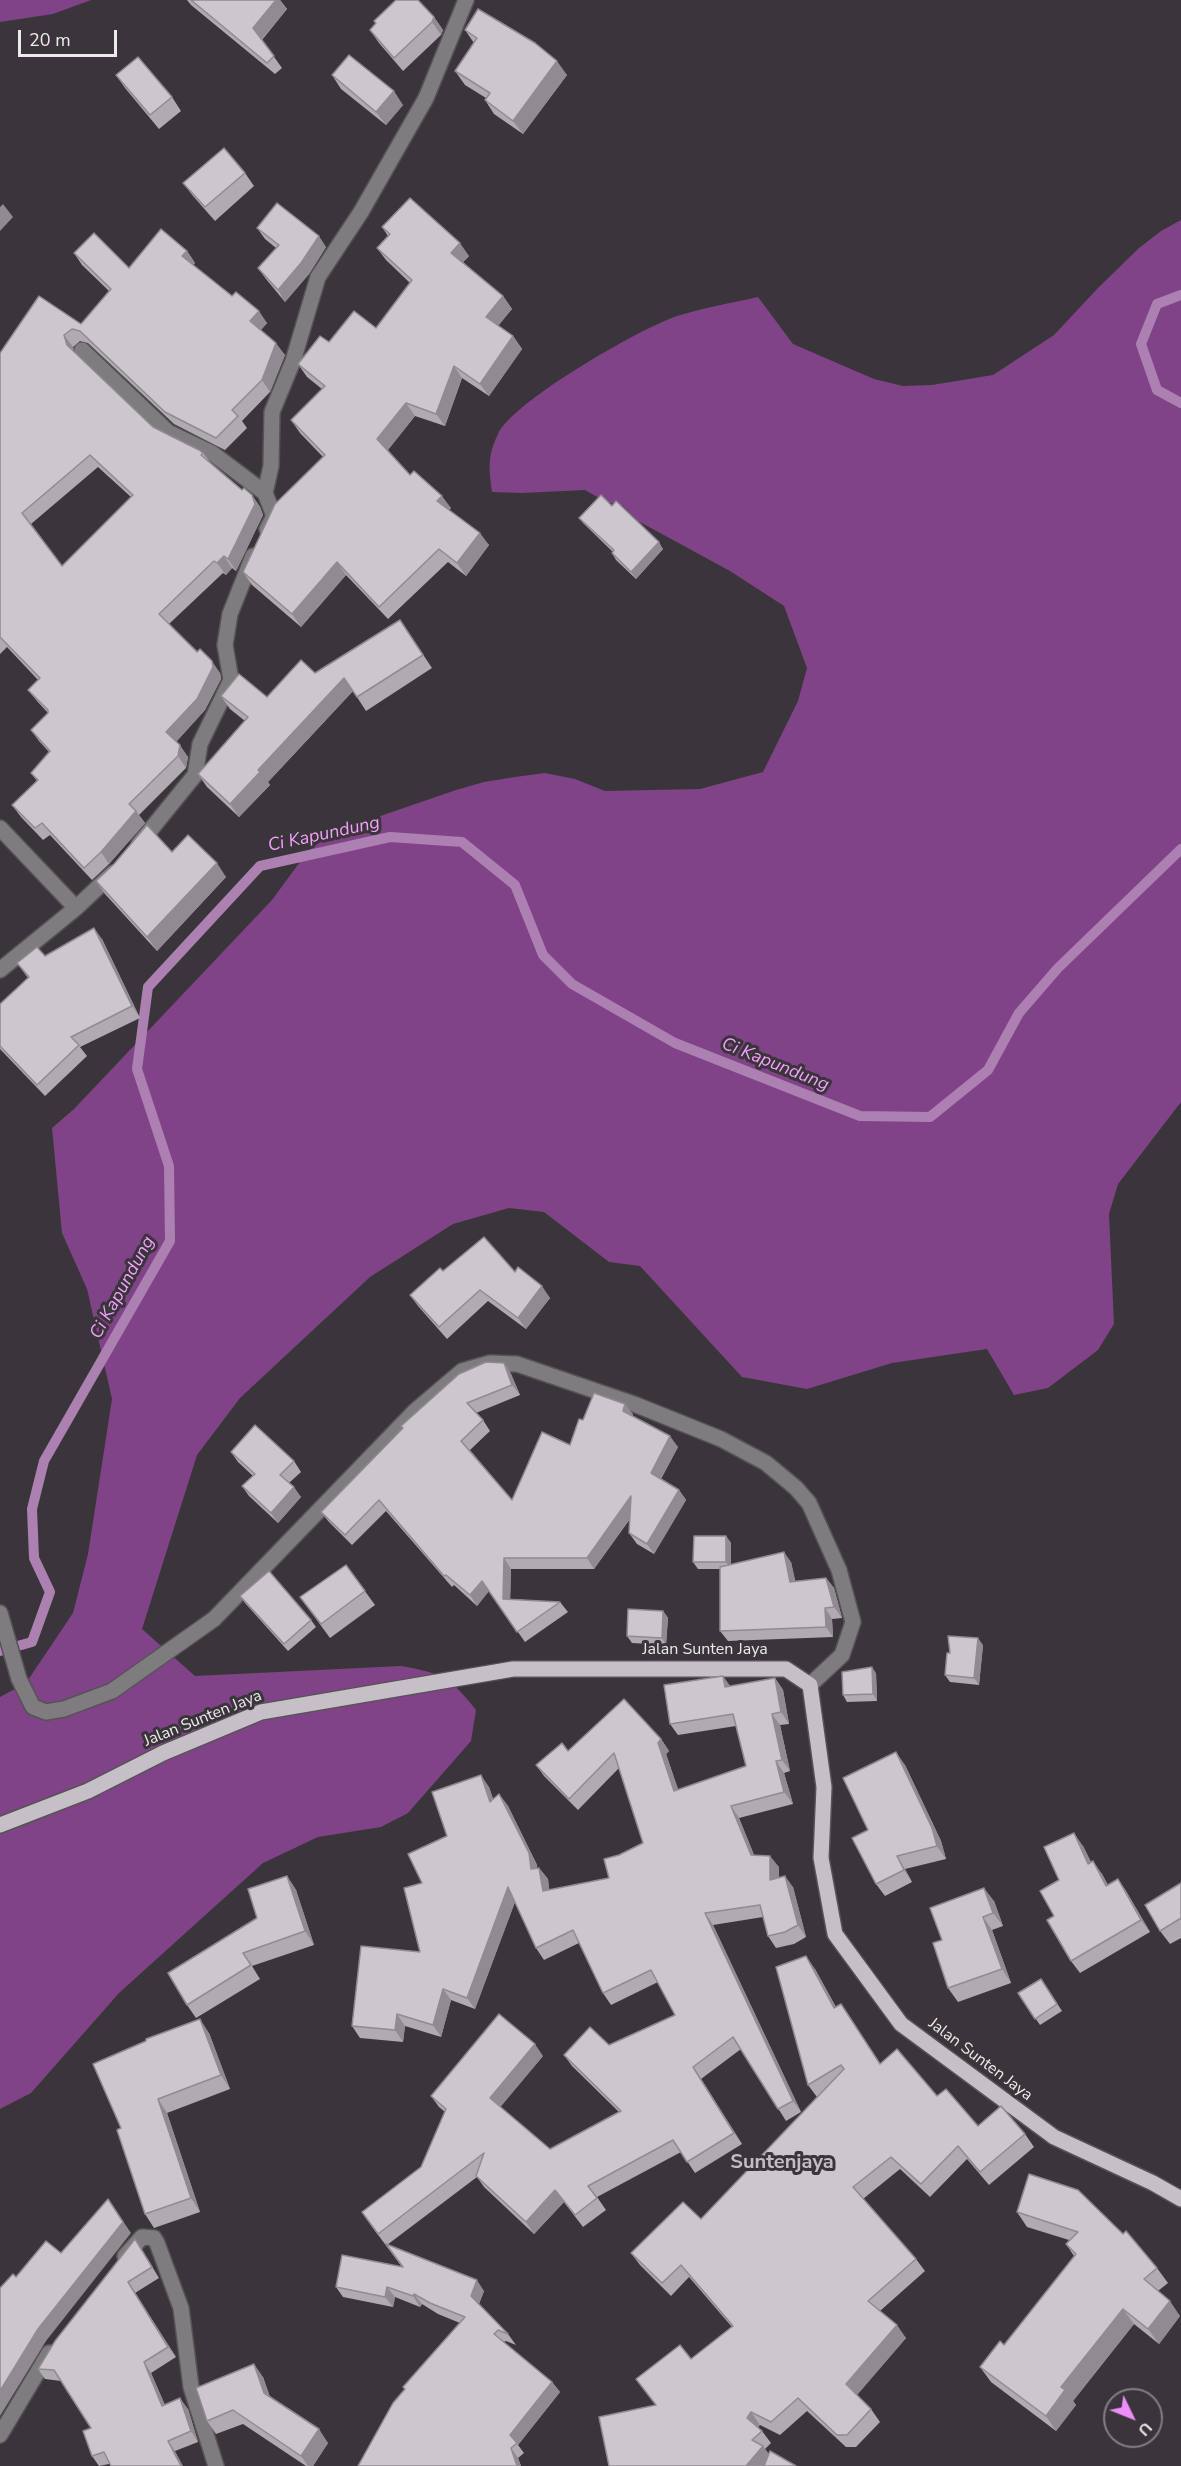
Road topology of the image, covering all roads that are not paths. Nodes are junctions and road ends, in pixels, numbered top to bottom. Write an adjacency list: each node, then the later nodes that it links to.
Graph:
1 (466, 0): 3 (street)
2 (82, 350): 3 (street)
3 (265, 493): 5 (street)
4 (0, 828): 5 (street)
5 (76, 908): 6 (street)
6 (0, 970)
7 (0, 1613): 8 (street)
8 (810, 1685): 9 (main road, Jalan Sunten Jaya); 10 (main road, Jalan Sunten Jaya)
9 (0, 1825)
10 (1181, 2199)
11 (116, 2268): 14 (street)
12 (61, 2337): 13 (street)
13 (0, 2435)
14 (216, 2466)

